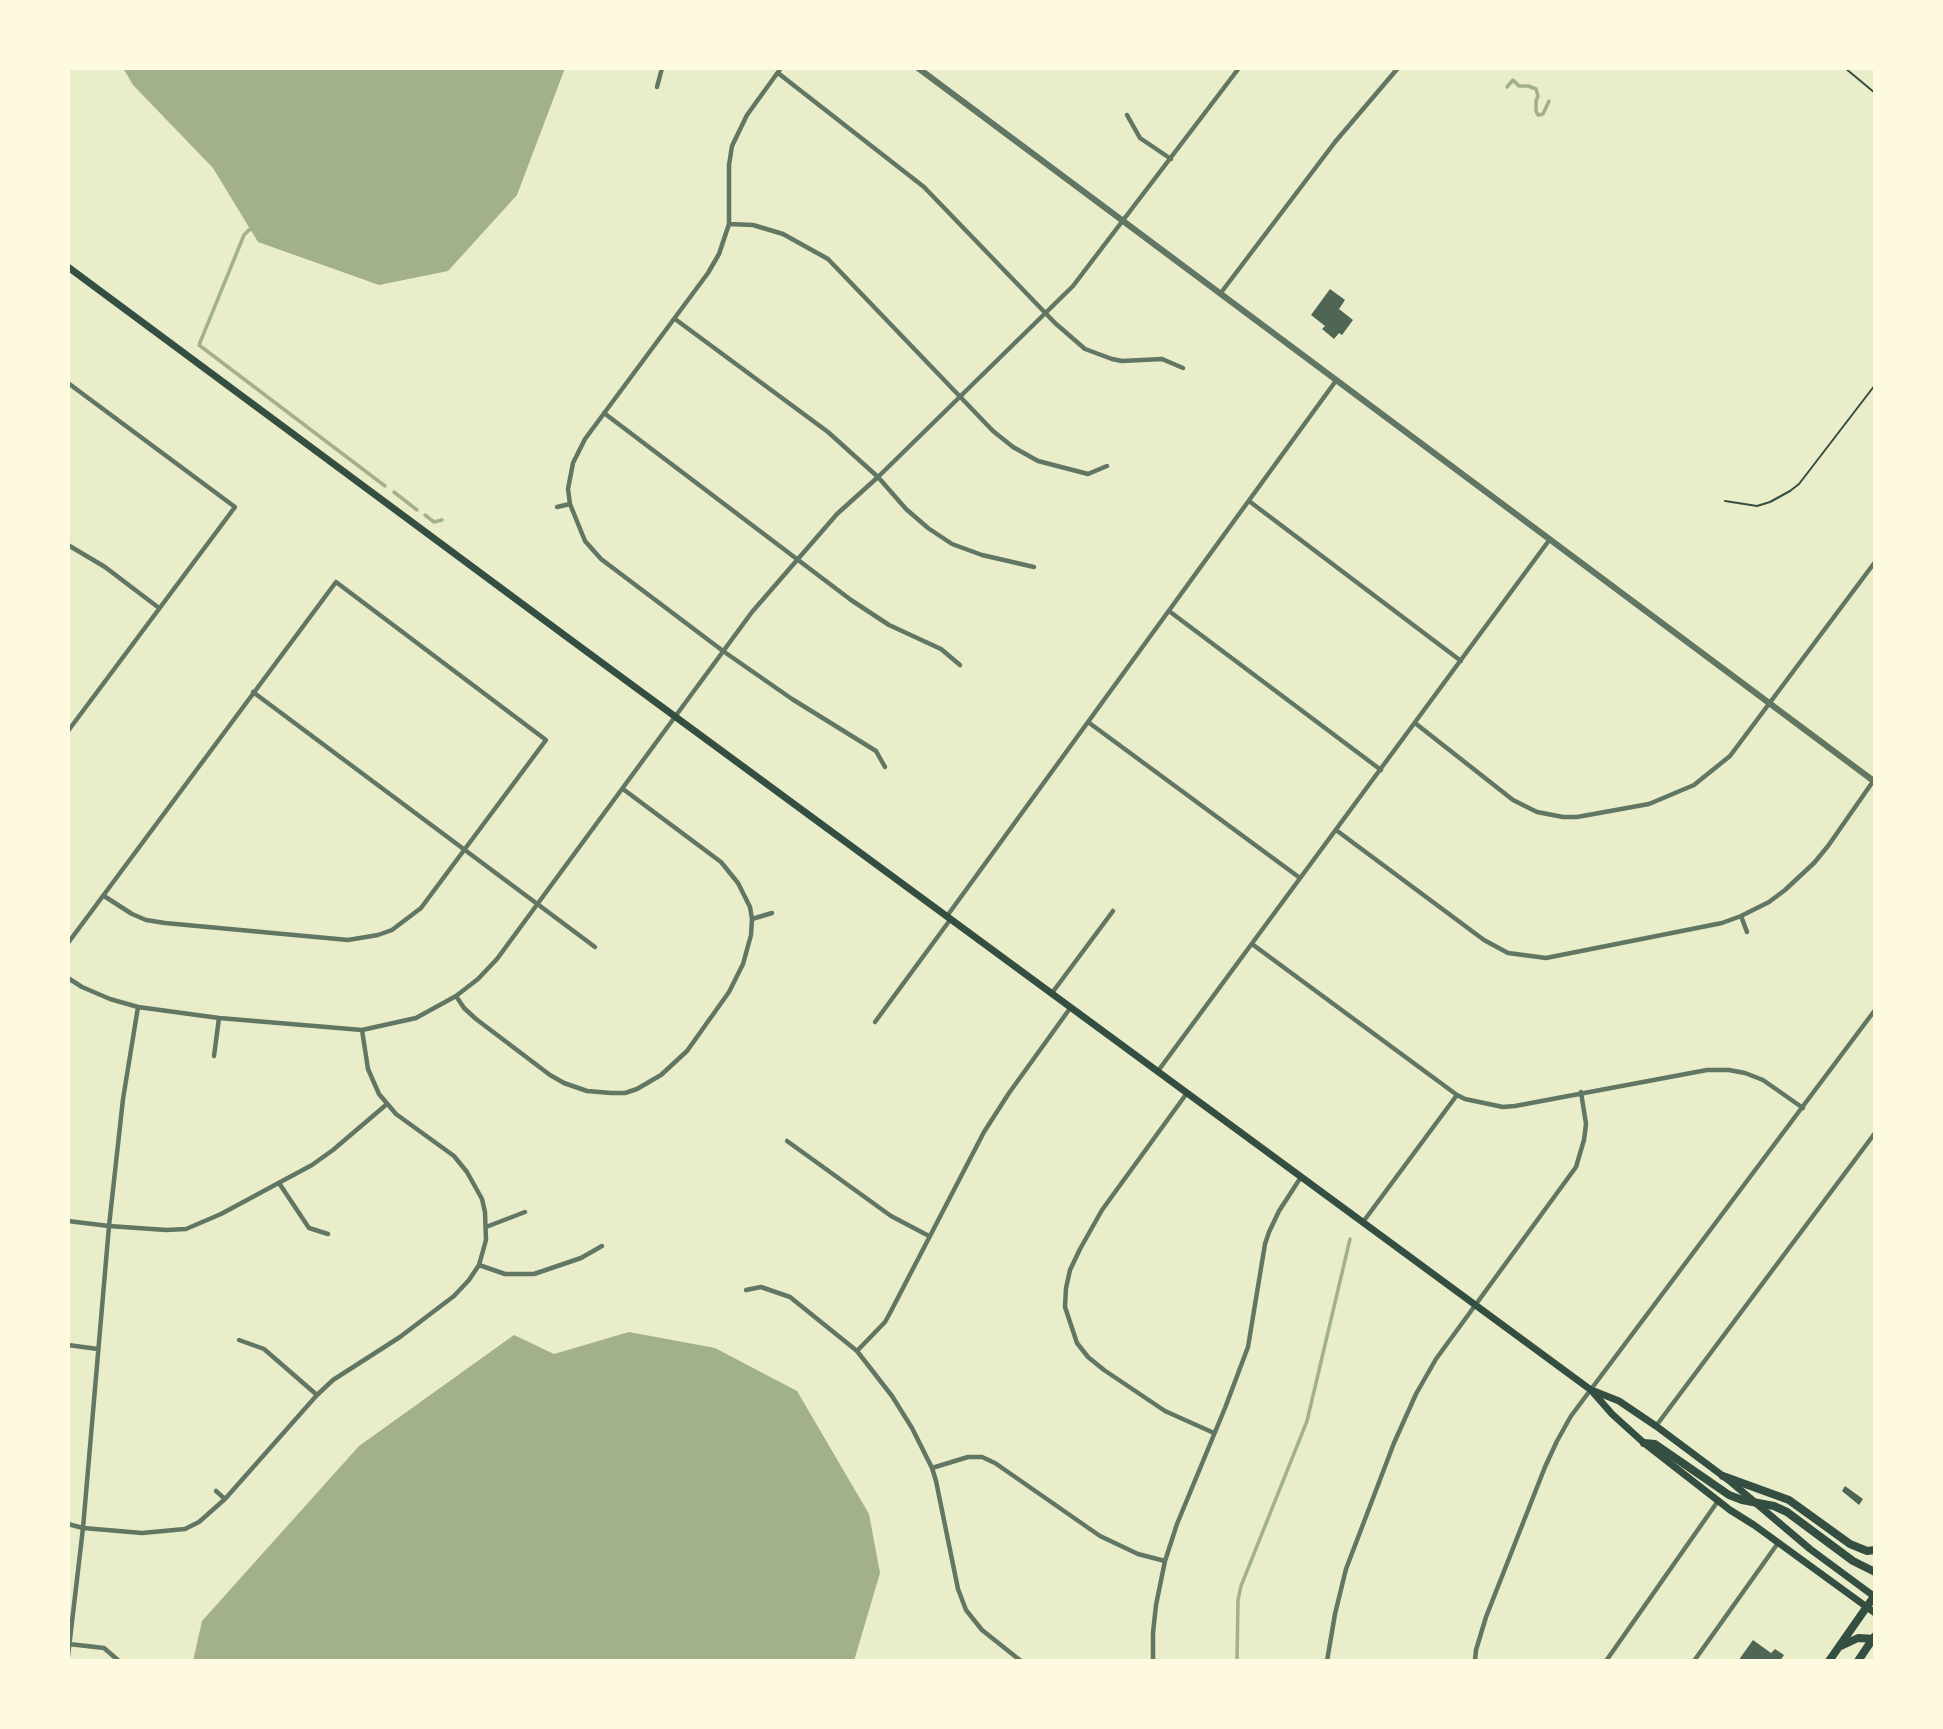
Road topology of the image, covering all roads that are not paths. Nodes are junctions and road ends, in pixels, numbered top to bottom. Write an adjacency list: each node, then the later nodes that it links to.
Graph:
1 (662, 68): 6 (street)
2 (918, 68): 9 (street)
3 (1238, 68): 8 (street)
4 (1398, 68): 12 (street)
5 (780, 71): 10 (street); 13 (street)
6 (656, 86)
7 (1127, 115): 8 (street)
8 (1171, 159): 9 (street)
9 (1123, 222): 12 (street); 13 (street)
10 (729, 224): 14 (street); 18 (street)
11 (68, 267): 37 (main road)
12 (1219, 295): 16 (street)
13 (1046, 314): 15 (street); 18 (street)
14 (675, 319): 19 (street); 21 (street)
15 (1183, 368)
16 (1335, 382): 22 (street); 25 (street)
17 (68, 383): 30 (street)
18 (960, 395): 20 (street); 21 (street)
19 (604, 413): 23 (street); 27 (street)
20 (1107, 466)
21 (878, 477): 27 (street); 29 (street)
22 (1249, 501): 31 (street); 33 (street)
23 (569, 505): 24 (street); 32 (street)
24 (557, 507)
25 (1550, 540): 33 (street); 36 (street)
26 (68, 545): 30 (street)
27 (798, 558): 32 (street); 34 (street)
28 (1875, 562): 36 (street)
29 (1034, 566)
30 (159, 608): 40 (street)
31 (1168, 611): 38 (street); 42 (street)
32 (723, 651): 37 (street); 41 (street)
33 (1461, 661): 39 (street)
34 (960, 665)
35 (253, 692): 46 (street); 46 (street); 48 (street)
36 (1770, 704): 39 (street); 43 (street)
37 (676, 716): 44 (street); 53 (main road)
38 (1087, 723): 47 (street); 53 (street)
39 (1415, 723): 42 (street)
40 (68, 732)
41 (885, 767)
42 (1381, 770): 45 (street)
43 (1874, 781): 52 (street)
44 (623, 789): 49 (street); 54 (street)
45 (1336, 830): 47 (street); 52 (street)
46 (465, 849): 48 (street); 49 (street)
47 (1300, 878): 57 (street)
48 (104, 896): 56 (street)
49 (537, 904): 58 (street); 61 (street)
50 (1113, 911): 60 (street)
51 (772, 913): 54 (street)
52 (1741, 916): 55 (street)
53 (949, 917): 60 (main road); 66 (street)
54 (752, 919): 61 (street)
55 (1747, 933)
56 (68, 943)
57 (1252, 944): 69 (street); 72 (street)
58 (595, 947)
59 (68, 978): 62 (street)
60 (1052, 993): 63 (main road)
61 (456, 996): 67 (street)
62 (138, 1007): 65 (street); 82 (street)
63 (1071, 1007): 69 (main road); 85 (street)
64 (1875, 1010): 74 (street)
65 (219, 1018): 67 (street); 68 (street)
66 (875, 1022)
67 (362, 1030): 73 (street)
68 (215, 1056)
69 (1158, 1071): 71 (main road)
70 (1581, 1092): 72 (street); 74 (street); 89 (street)
71 (1187, 1093): 77 (main road); 97 (street)
72 (1457, 1095): 81 (street)
73 (387, 1104): 78 (street); 83 (street)
74 (1803, 1108): 94 (street)
75 (1875, 1133): 96 (street)
76 (787, 1141): 85 (street)
77 (1301, 1177): 81 (main road); 97 (street)
78 (279, 1183): 82 (street); 84 (street)
79 (525, 1212): 83 (street)
80 (68, 1221): 82 (street)
81 (1363, 1222): 89 (main road)
82 (109, 1226): 92 (street)
83 (486, 1227): 87 (street)
84 (328, 1234)
85 (929, 1236): 93 (street)
86 (602, 1246): 87 (street)
87 (479, 1265): 95 (street)
88 (746, 1290): 93 (street)
89 (1476, 1305): 94 (main road); 121 (street)
90 (239, 1340): 95 (street)
91 (68, 1345): 92 (street)
92 (98, 1349): 106 (street)
93 (857, 1351): 99 (street)
94 (1591, 1390): 96 (main road); 98 (main road); 122 (street)
95 (317, 1395): 102 (street)
96 (1656, 1426): 100 (main road)
97 (1214, 1433): 109 (street)
98 (1644, 1443): 103 (main road); 104 (highway)
99 (932, 1468): 109 (street); 119 (street)
100 (1723, 1476): 104 (main road); 108 (highway)
101 (216, 1491): 102 (street)
102 (225, 1499): 106 (street)
103 (1718, 1501): 107 (main road); 123 (street)
104 (1757, 1503): 110 (highway); 111 (main road)
105 (68, 1524): 106 (street)
106 (83, 1528): 115 (street)
107 (1778, 1543): 112 (main road); 124 (street)
108 (1875, 1550)
109 (1165, 1561): 120 (street)
110 (1875, 1572)
111 (1874, 1596): 112 (highway)
112 (1867, 1606): 113 (main road); 116 (highway)
113 (1875, 1613)
114 (1874, 1638): 116 (highway); 126 (highway)
115 (69, 1644): 117 (street); 118 (street)
116 (1838, 1649): 125 (highway)
117 (68, 1656)
118 (119, 1661)
119 (1021, 1661)
120 (1153, 1661)
121 (1327, 1661)
122 (1475, 1661)
123 (1605, 1661)
124 (1694, 1661)
125 (1829, 1661)
126 (1858, 1661)

